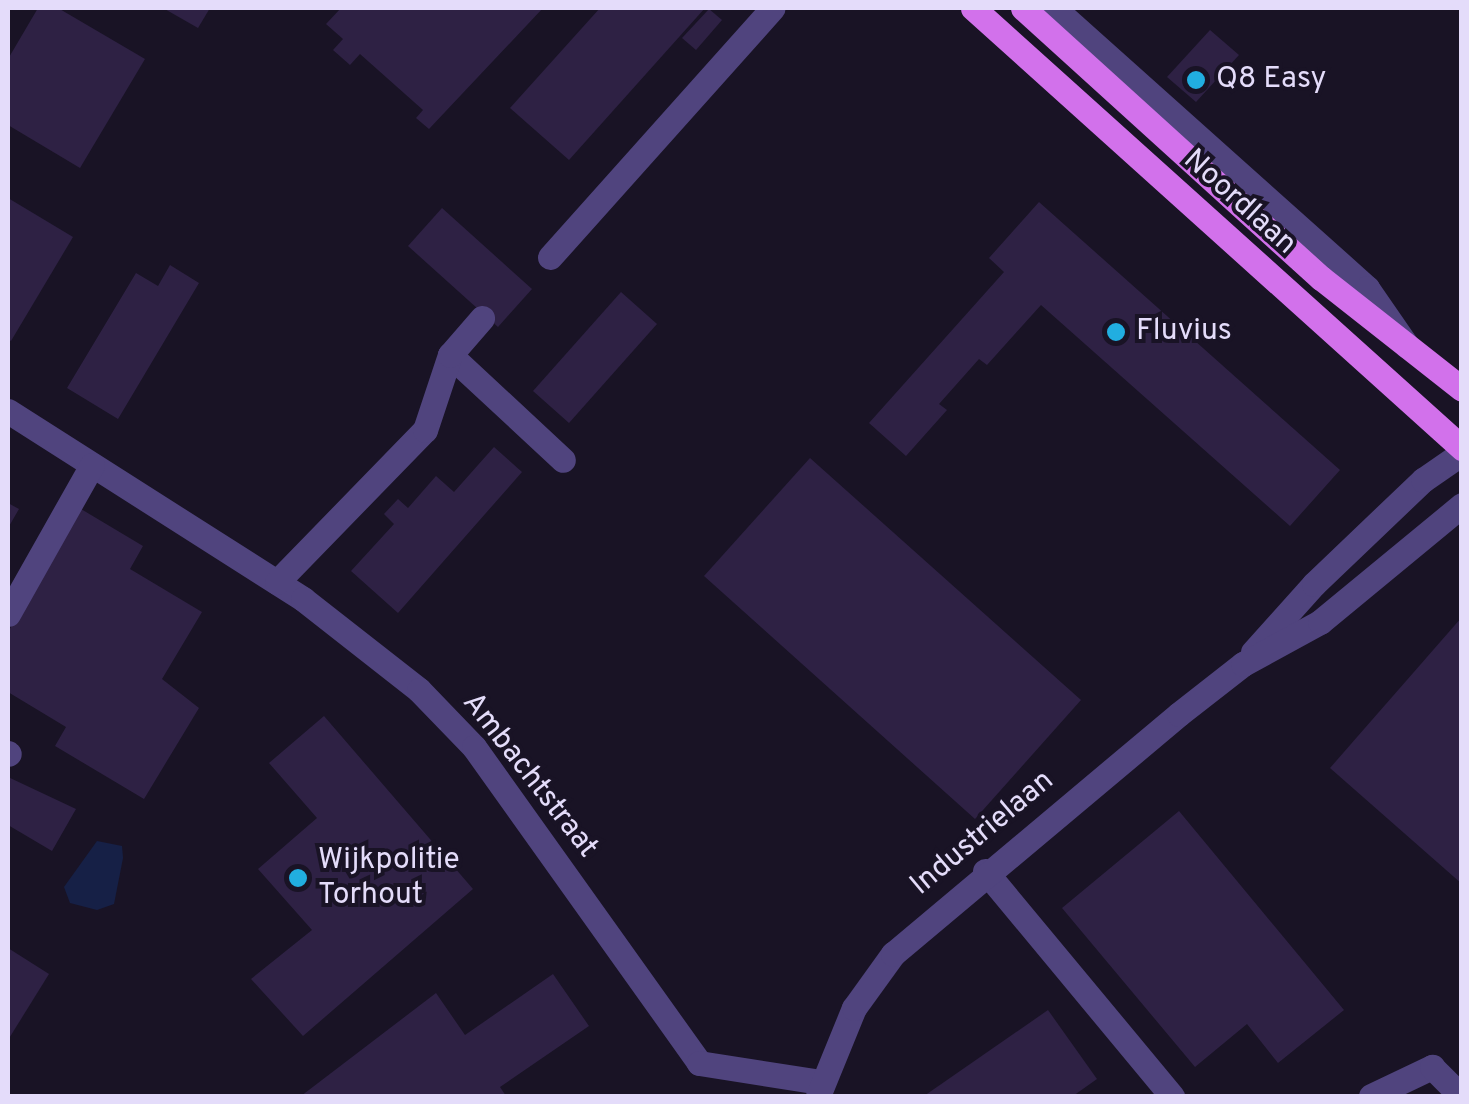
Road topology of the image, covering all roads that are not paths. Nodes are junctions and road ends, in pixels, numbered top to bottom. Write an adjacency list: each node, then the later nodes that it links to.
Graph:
1 (773, 8): 5 (street)
2 (972, 8): 11 (main road, Noordlaan)
3 (1022, 8): 7 (main road, Noordlaan)
4 (1054, 8): 7 (street, Noordlaan)
5 (550, 257)
6 (482, 318): 8 (street)
7 (1407, 346): 9 (main road, Noordlaan)
8 (450, 355): 12 (street); 15 (street)
9 (1462, 390)
10 (8, 410): 13 (street, Ambachtstraat)
11 (1462, 451): 17 (street, Industrielaan)
12 (563, 460)
13 (92, 465): 15 (street, Ambachtstraat); 16 (street)
14 (1462, 505): 17 (street, Industrielaan)
15 (277, 582): 19 (street, Ambachtstraat)
16 (8, 614)
17 (1243, 664): 18 (street, Industrielaan)
18 (986, 872): 19 (street, Industrielaan); 20 (street)
19 (819, 1089)
20 (1172, 1096)
21 (1371, 1096): 22 (street)
22 (1461, 1096)

